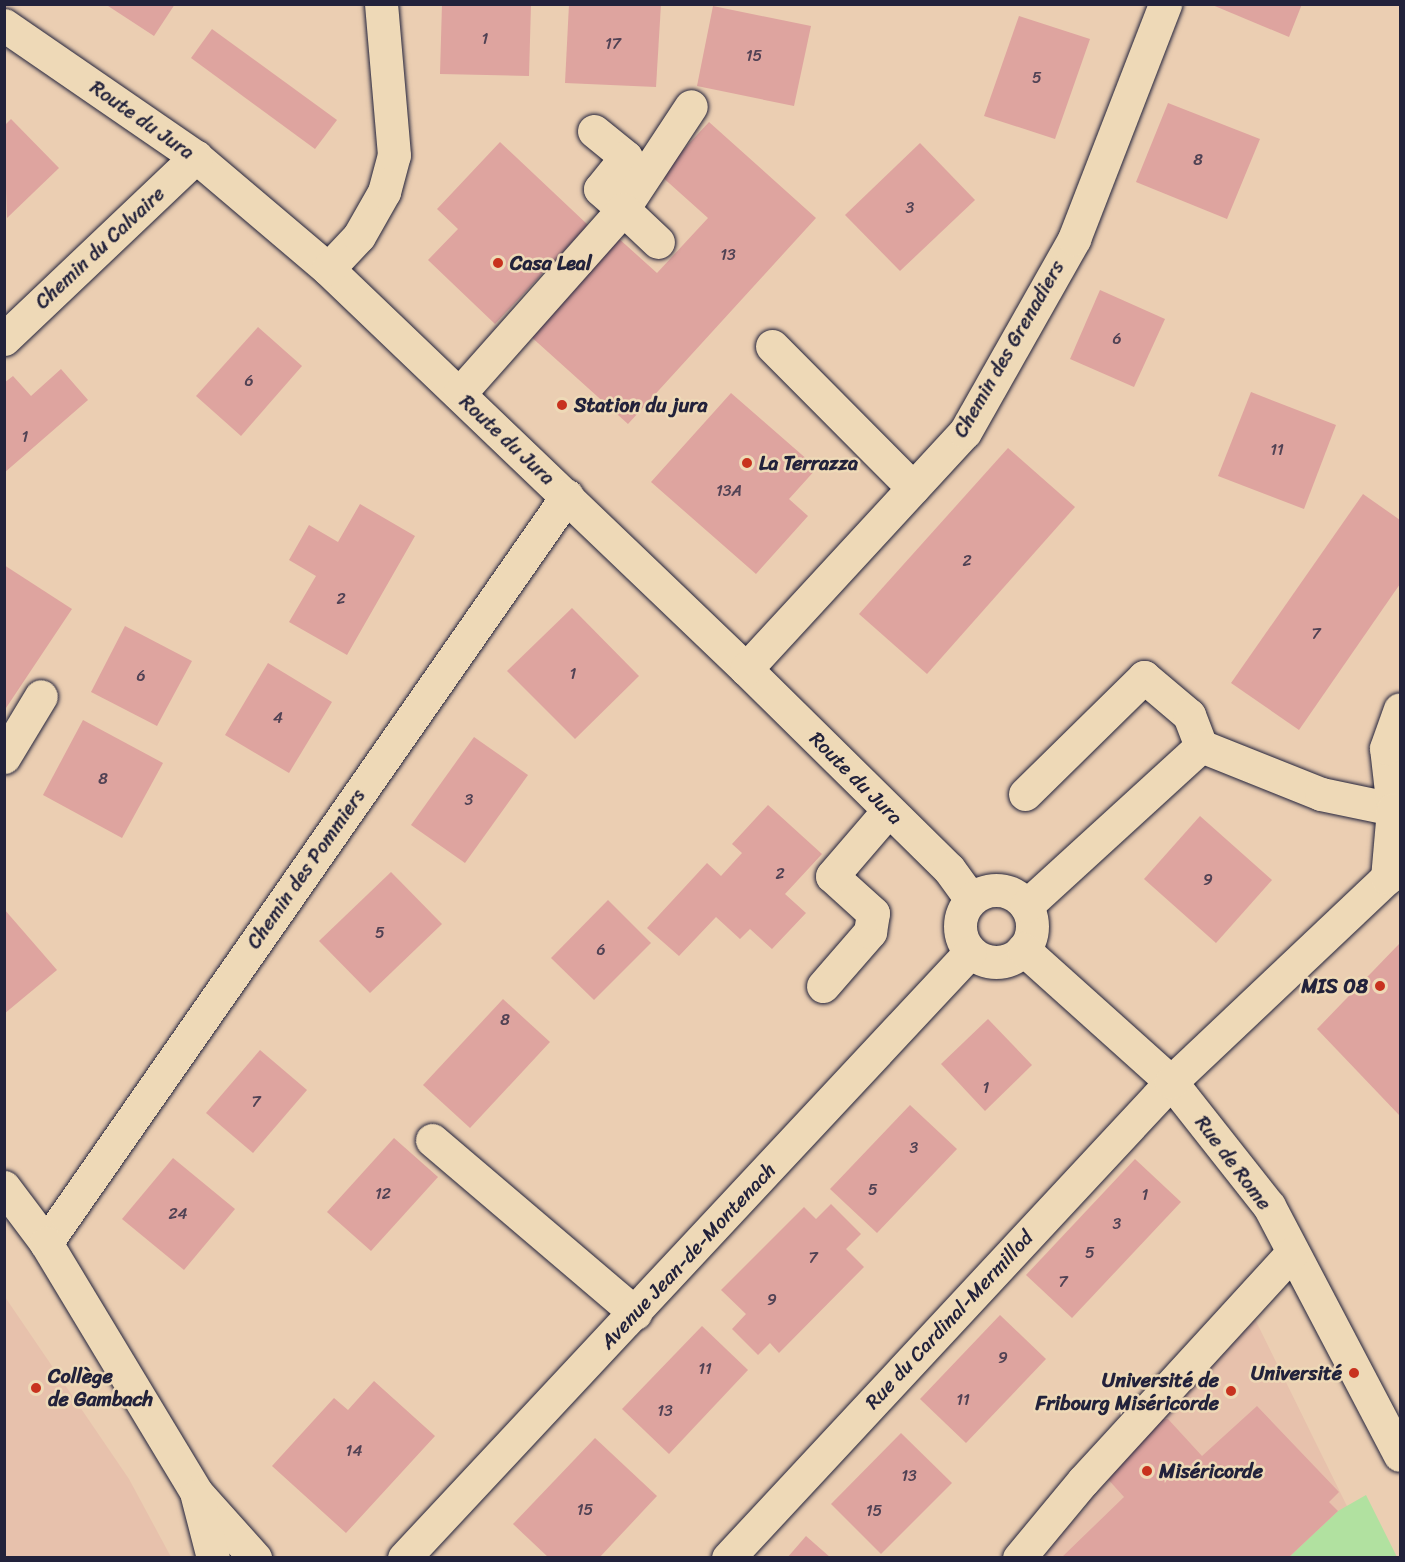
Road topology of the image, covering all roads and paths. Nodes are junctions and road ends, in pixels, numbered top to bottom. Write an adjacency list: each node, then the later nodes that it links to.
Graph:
1 (381, 4): 9 (street)
2 (1165, 4): 13 (street, Chemin des Grenadiers)
3 (4, 25): 6 (street, Route du Jura)
4 (691, 106): 7 (street)
5 (594, 131): 7 (street)
6 (196, 157): 9 (street, Route du Jura); 10 (street, Chemin du Calvaire)
7 (623, 209): 8 (street); 12 (street)
8 (658, 242)
9 (328, 269): 12 (street, Route du Jura)
10 (4, 339)
11 (772, 346): 13 (street)
12 (459, 394): 14 (street, Route du Jura)
13 (913, 488): 15 (street, Chemin des Grenadiers)
14 (567, 496): 15 (street, Route du Jura); 31 (street, Chemin des Pommiers)
15 (746, 669): 22 (street, Route du Jura)
16 (41, 696): 19 (street)
17 (1401, 709): 21 (street, Rue du Cardinal-Mermillod)
18 (1202, 746): 20 (street); 21 (street); 24 (street)
19 (4, 757)
20 (1024, 794)
21 (1393, 809): 28 (street, Rue du Cardinal-Mermillod)
22 (888, 811): 23 (street, Route du Jura); 27 (street)
23 (971, 899): 24 (street); 26 (street)
24 (1026, 906): 25 (street)
25 (1023, 950): 26 (street); 28 (street, Rue de Rome)
26 (970, 952): 33 (street, Avenue Jean-de-Montenach)
27 (823, 986)
28 (1171, 1082): 32 (street, Rue de Rome); 39 (street, Rue du Cardinal-Mermillod)
29 (432, 1140): 33 (street)
30 (4, 1187): 31 (street)
31 (46, 1243): 35 (street)
32 (1292, 1252): 34 (street, Rue de Rome); 40 (street)
33 (635, 1313): 38 (street, Avenue Jean-de-Montenach)
34 (1401, 1455)
35 (196, 1492): 36 (street); 37 (street)
36 (213, 1557)
37 (255, 1557)
38 (404, 1557)
39 (728, 1557)
40 (1019, 1557)

